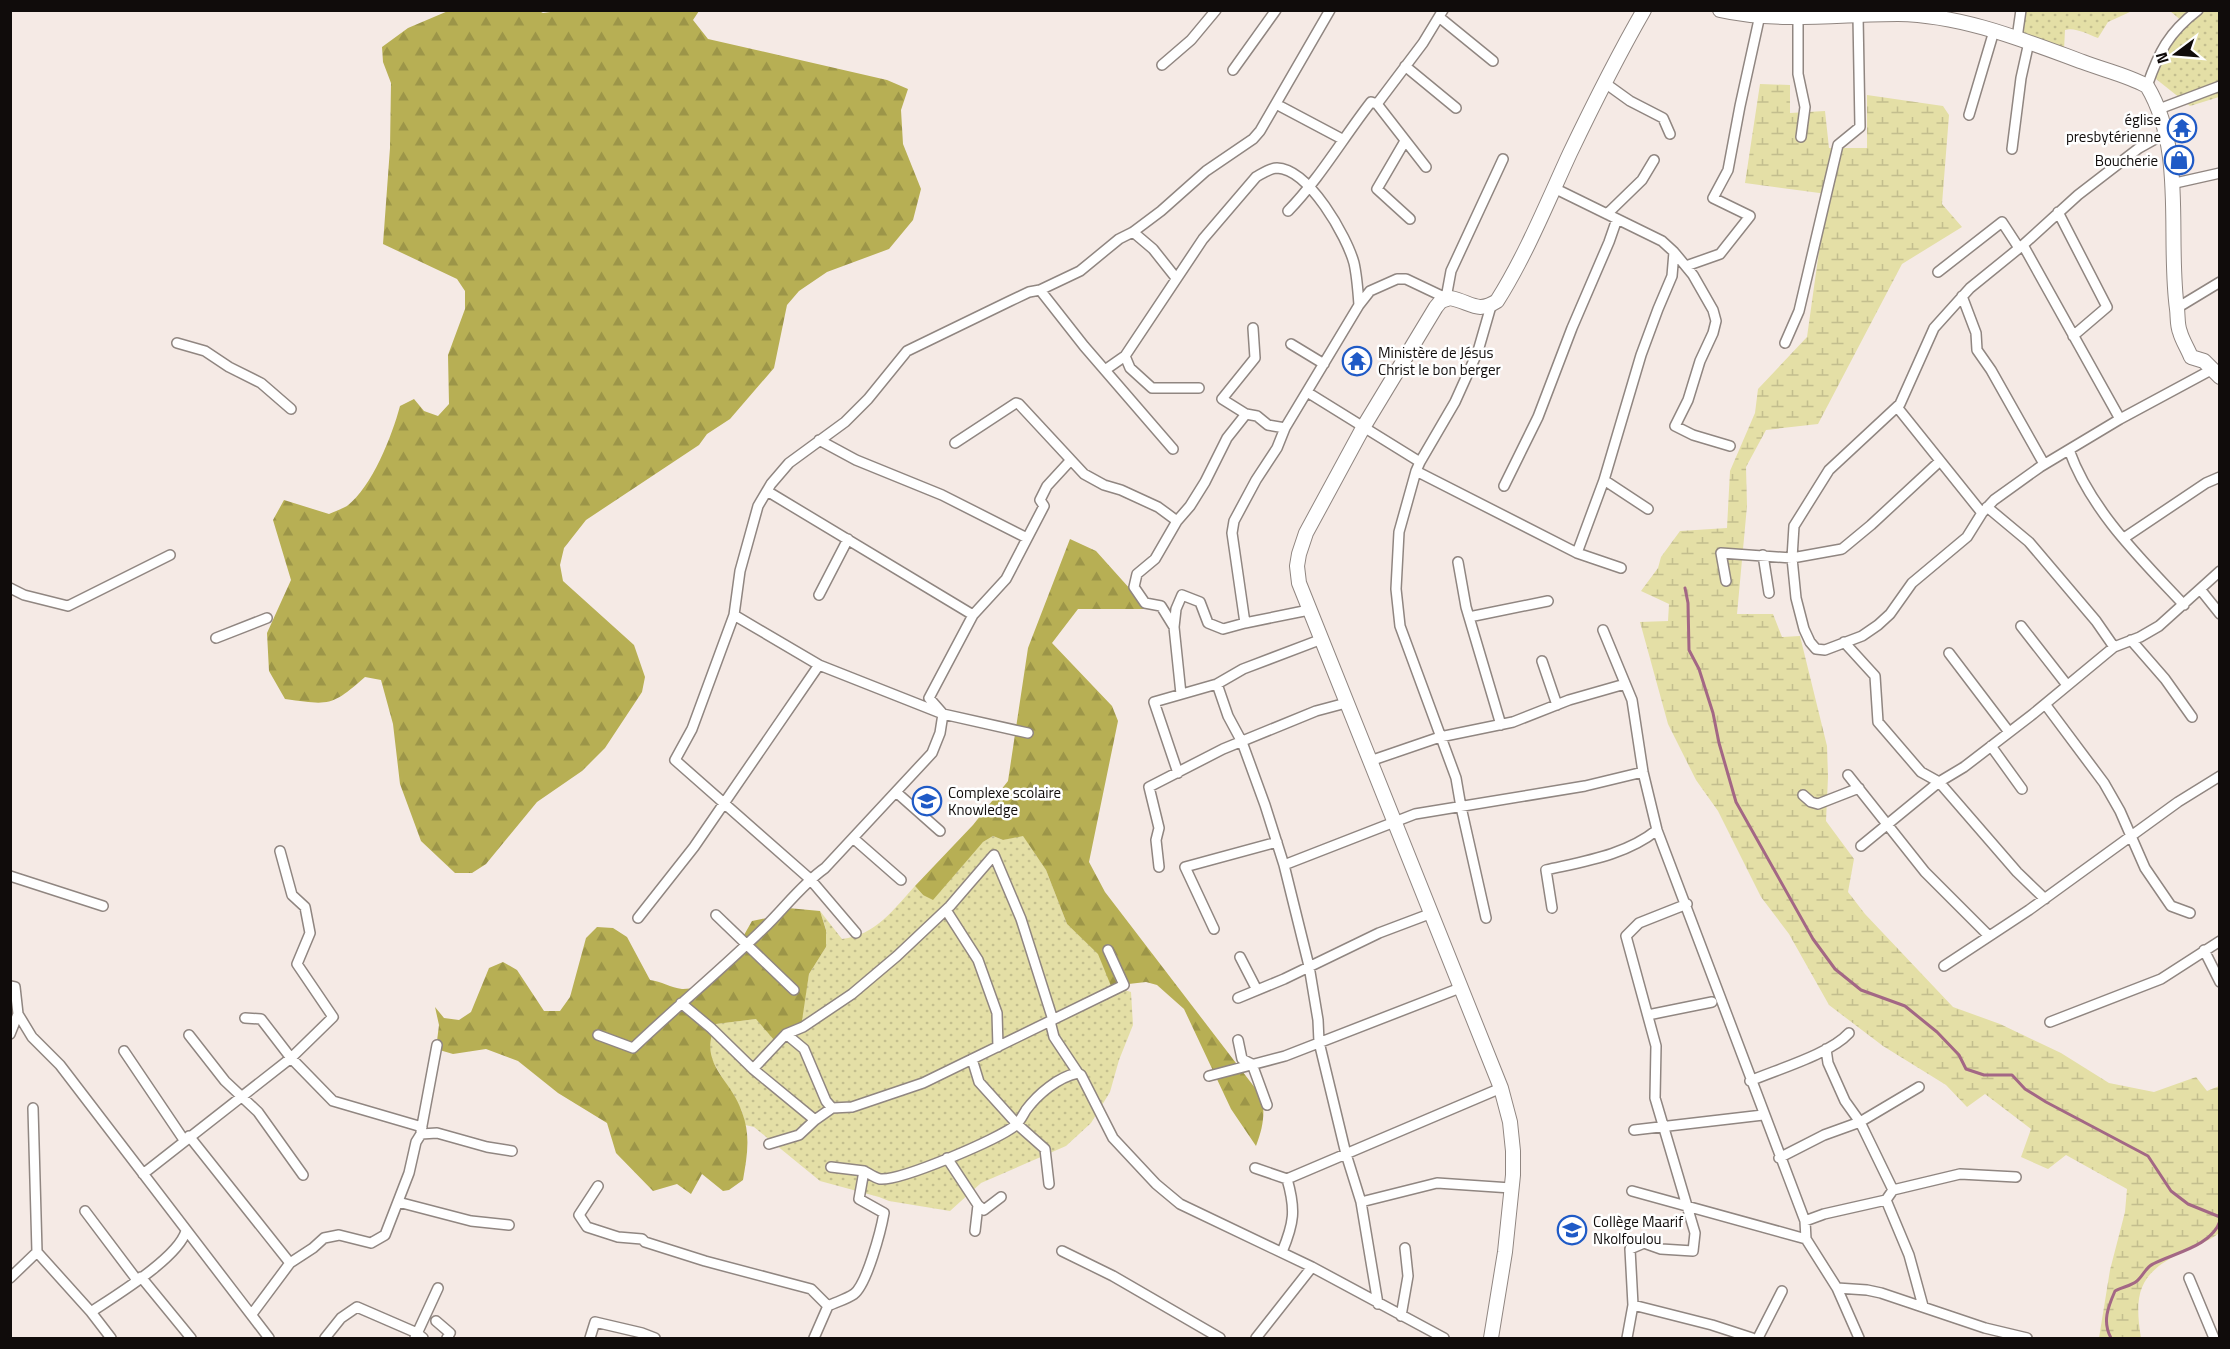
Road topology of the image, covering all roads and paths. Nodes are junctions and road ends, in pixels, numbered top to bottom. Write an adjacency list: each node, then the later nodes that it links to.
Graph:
1 (1216, 10): 16 (street)
2 (1276, 10): 18 (street)
3 (1330, 10): 22 (street)
4 (1644, 10): 19 (street)
5 (2021, 10): 14 (street)
6 (2198, 10): 20 (street)
7 (1721, 11): 10 (street)
8 (1831, 13): 11 (street); 12 (street)
9 (1441, 14): 15 (street); 17 (street)
10 (1760, 15): 11 (street); 48 (street)
11 (1798, 16): 29 (street)
12 (1858, 16): 13 (street); 61 (street)
13 (1994, 31): 14 (street); 26 (street)
14 (2023, 40): 20 (street); 32 (street)
15 (1492, 61)
16 (1162, 65)
17 (1405, 66): 23 (street); 24 (street)
18 (1233, 70)
19 (1605, 83): 28 (street); 39 (street)
20 (2147, 86): 25 (street)
21 (2220, 86): 25 (street)
22 (1276, 104): 30 (street); 45 (street)
23 (1377, 104): 30 (street); 31 (street)
24 (1456, 108)
25 (2159, 109): 27 (street)
26 (1969, 115)
27 (2166, 133): 37 (street); 41 (street)
28 (1670, 134)
29 (1801, 137)
30 (1342, 139): 38 (street)
31 (1405, 141): 35 (street); 43 (street)
32 (2012, 149)
33 (1503, 159): 54 (street)
34 (1653, 160): 42 (street)
35 (1426, 167)
36 (2220, 173): 37 (street)
37 (2171, 184): 57 (street)
38 (1310, 188): 40 (street); 50 (street); 55 (street)
39 (1556, 189): 42 (street); 56 (street)
40 (1288, 211)
41 (2058, 212): 46 (street); 59 (street)
42 (1607, 214): 44 (street)
43 (1410, 219)
44 (1617, 219): 47 (street); 86 (street)
45 (1133, 232): 50 (street); 52 (street)
46 (2021, 246): 49 (street); 53 (street); 59 (street)
47 (1674, 252): 48 (street); 85 (street)
48 (1686, 266): 77 (street)
49 (1938, 272)
50 (1176, 278): 63 (street)
51 (2220, 282): 57 (street)
52 (1040, 290): 65 (street); 75 (street)
53 (1962, 296): 69 (street); 82 (street)
54 (1446, 298): 55 (street); 56 (street); 73 (street)
55 (1359, 305): 64 (street)
56 (1491, 306): 83 (street)
57 (2177, 308): 66 (street)
58 (1252, 328): 71 (street)
59 (2073, 336): 72 (street)
60 (177, 343): 70 (street)
61 (1785, 343)
62 (1291, 344): 64 (street)
63 (1125, 356): 65 (street); 67 (street)
64 (1324, 364): 68 (street)
65 (1105, 370): 78 (street)
66 (2216, 373): 72 (street)
67 (1199, 388)
68 (1308, 392): 73 (street); 74 (street)
69 (1897, 407): 80 (street); 97 (street)
70 (291, 408)
71 (1246, 414): 74 (street); 90 (street)
72 (2120, 418): 79 (street)
73 (1364, 426): 83 (street); 108 (street)
74 (1285, 428): 114 (street)
75 (819, 440): 87 (street); 91 (street)
76 (955, 443): 81 (street)
77 (1730, 447)
78 (1173, 449)
79 (2069, 450): 82 (street); 92 (street)
80 (1940, 460): 89 (street); 97 (street)
81 (1070, 461): 90 (street); 91 (street)
82 (2044, 464): 89 (street)
83 (1418, 466): 94 (street); 138 (street)
84 (2220, 477): 92 (street)
85 (1604, 480): 88 (street); 94 (street)
86 (1504, 486)
87 (767, 491): 93 (street); 110 (street)
88 (1648, 509)
89 (1985, 510): 121 (street); 122 (street)
90 (1177, 521): 116 (street)
91 (1027, 538): 111 (street)
92 (2124, 538): 107 (street)
93 (848, 539): 105 (street); 111 (street)
94 (1577, 553): 99 (street)
95 (170, 555): 102 (street)
96 (1763, 555): 97 (street); 101 (street); 104 (street)
97 (1792, 558): 121 (street)
98 (1458, 562): 112 (street)
99 (1621, 568)
100 (2220, 571): 103 (street)
101 (1726, 581)
102 (10, 588)
103 (2200, 589): 107 (street); 109 (street)
104 (1768, 593)
105 (819, 596)
106 (1548, 601): 112 (street)
107 (2184, 605): 120 (street)
108 (1310, 610): 114 (street); 119 (street)
109 (2220, 614)
110 (734, 615): 125 (street); 151 (street)
111 (973, 615): 133 (street)
112 (1469, 617): 135 (street)
113 (267, 618): 118 (street)
114 (1245, 622): 116 (street)
115 (2021, 626): 128 (street)
116 (1174, 627): 129 (street)
117 (1603, 630): 127 (street)
118 (216, 638)
119 (1322, 639): 126 (street); 130 (street)
120 (2131, 640): 122 (street); 134 (street)
121 (1844, 642): 146 (street)
122 (2114, 647): 128 (street)
123 (1948, 653): 136 (street)
124 (1542, 661): 132 (street)
125 (819, 665): 133 (street); 151 (street)
126 (1217, 684): 129 (street); 139 (street)
127 (1625, 684): 132 (street); 142 (street)
128 (2067, 685): 131 (street)
129 (1181, 694): 143 (street)
130 (1346, 703): 139 (street); 141 (street)
131 (2045, 704): 136 (street); 157 (street)
132 (1557, 705): 135 (street)
133 (944, 714): 137 (street); 149 (street)
134 (2192, 717)
135 (1501, 724): 138 (street)
136 (2009, 732): 140 (street)
137 (1028, 733)
138 (1440, 737): 141 (street); 152 (street)
139 (1242, 742): 143 (street); 159 (street)
140 (1991, 746): 146 (street); 148 (street)
141 (1370, 761): 153 (street)
142 (1643, 772): 152 (street); 155 (street)
143 (1178, 773): 163 (street)
144 (1848, 775): 147 (street)
145 (2220, 776): 157 (street)
146 (1939, 782): 154 (street); 167 (street)
147 (1858, 788): 150 (street); 154 (street)
148 (2022, 789)
149 (896, 792): 156 (street); 158 (street)
150 (1803, 795)
151 (724, 804): 165 (street); 175 (street)
152 (1461, 807): 153 (street); 176 (street)
153 (1395, 823): 162 (street); 172 (street)
154 (1887, 825): 160 (street); 179 (street)
155 (1657, 830): 168 (street); 170 (street)
156 (940, 831)
157 (2130, 836): 167 (street); 173 (street)
158 (853, 838): 165 (street); 166 (street)
159 (1277, 842): 162 (street); 177 (street)
160 (1861, 846)
161 (280, 851): 211 (street)
162 (1284, 866): 185 (street)
163 (1159, 867)
164 (10, 876): 169 (street)
165 (810, 879): 178 (street); 181 (street)
166 (901, 880)
167 (2045, 899): 179 (street)
168 (1687, 904): 196 (street); 217 (street)
169 (103, 906)
170 (1552, 908)
171 (946, 910): 198 (street); 202 (street); 208 (street)
172 (1432, 913): 185 (street); 189 (street)
173 (2190, 913)
174 (716, 915): 181 (street)
175 (638, 918)
176 (1486, 918)
177 (1215, 929)
178 (856, 933)
179 (1989, 936): 186 (street)
180 (2220, 941): 183 (street)
181 (745, 945): 190 (street); 194 (street)
182 (1108, 950): 198 (street)
183 (2204, 950): 187 (street); 199 (street)
184 (1240, 957): 191 (street)
185 (1309, 966): 191 (street); 206 (street)
186 (1944, 966)
187 (2220, 982)
188 (10, 986): 195 (street)
189 (1461, 988): 206 (street); 219 (street)
190 (794, 990)
191 (1257, 990): 192 (street)
192 (1238, 998)
193 (1712, 1002): 196 (street)
194 (681, 1003): 204 (street); 214 (street)
195 (18, 1014): 201 (street); 240 (street)
196 (1648, 1016): 228 (street)
197 (245, 1018): 211 (street)
198 (1051, 1021): 208 (street); 215 (street)
199 (2050, 1022)
200 (1849, 1033): 209 (street)
201 (10, 1034)
202 (786, 1034): 214 (street); 223 (street)
203 (189, 1035): 220 (street)
204 (598, 1035)
205 (1238, 1040): 213 (street)
206 (1319, 1042): 213 (street); 234 (street)
207 (436, 1045): 229 (street)
208 (998, 1047): 212 (street)
209 (1826, 1049): 217 (street); 226 (street)
210 (124, 1051): 231 (street)
211 (291, 1058): 220 (street); 229 (street)
212 (972, 1059): 223 (street); 227 (street)
213 (1252, 1064): 216 (street); 221 (street)
214 (753, 1069): 225 (street)
215 (1078, 1073): 227 (street); 264 (street)
216 (1209, 1076)
217 (1750, 1081): 224 (street)
218 (1919, 1087): 226 (street)
219 (1501, 1088): 234 (street); 246 (street)
220 (240, 1096): 231 (street); 241 (street)
221 (1267, 1105)
222 (33, 1108): 263 (street)
223 (831, 1108): 225 (street)
224 (1763, 1115): 228 (street); 236 (street)
225 (815, 1120): 232 (street)
226 (1860, 1122): 236 (street); 247 (street)
227 (1017, 1124): 235 (street); 244 (street)
228 (1665, 1127): 230 (street); 254 (street)
229 (422, 1130): 233 (street); 251 (street)
230 (1634, 1130)
231 (187, 1138): 240 (street); 265 (street)
232 (769, 1144)
233 (512, 1151)
234 (1346, 1154): 243 (street); 252 (street)
235 (947, 1158): 239 (street); 253 (street)
236 (1779, 1158): 256 (street)
237 (831, 1167): 239 (street)
238 (1255, 1167): 243 (street)
239 (864, 1171): 275 (street)
240 (143, 1174): 258 (street)
241 (303, 1175)
242 (2016, 1177): 247 (street)
243 (1287, 1179): 264 (street)
244 (1049, 1184)
245 (598, 1186): 275 (street)
246 (1511, 1188): 252 (street); 293 (street)
247 (1893, 1190): 250 (street)
248 (1632, 1191): 254 (street)
249 (1001, 1197): 253 (street)
250 (1886, 1200): 256 (street); 276 (street)
251 (398, 1202): 257 (street); 265 (street)
252 (1361, 1202): 273 (street)
253 (978, 1204): 259 (street)
254 (1687, 1205): 260 (street); 274 (street)
255 (85, 1211): 268 (street)
256 (1805, 1221): 260 (street)
257 (509, 1226)
258 (186, 1231): 268 (street); 278 (street)
259 (975, 1231)
260 (1806, 1239): 271 (street)
261 (1405, 1248): 279 (street)
262 (1062, 1251): 290 (street)
263 (37, 1252): 267 (street); 277 (street)
264 (1282, 1252): 266 (street)
265 (290, 1263): 278 (street)
266 (1312, 1267): 273 (street); 291 (street)
267 (11, 1276)
268 (139, 1278): 277 (street); 283 (street)
269 (2189, 1278): 299 (street)
270 (438, 1288): 281 (street)
271 (1837, 1288): 276 (street); 297 (street)
272 (1782, 1292): 296 (street)
273 (1378, 1304): 279 (street)
274 (1633, 1305): 294 (street); 295 (street)
275 (828, 1306): 289 (street)
276 (1923, 1306): 298 (street)
277 (91, 1312): 282 (street)
278 (252, 1314): 284 (street)
279 (1401, 1316): 292 (street)
280 (436, 1321): 286 (street)
281 (418, 1337): 285 (street)
282 (111, 1338)
283 (190, 1338)
284 (269, 1338)
285 (325, 1338)
286 (447, 1338)
287 (590, 1338): 288 (street)
288 (655, 1338)
289 (814, 1338)
290 (1220, 1338)
291 (1256, 1338)
292 (1444, 1338)
293 (1491, 1338)
294 (1627, 1338)
295 (1752, 1338)
296 (1758, 1338)
297 (1859, 1338)
298 (2027, 1338)
299 (2214, 1338)

